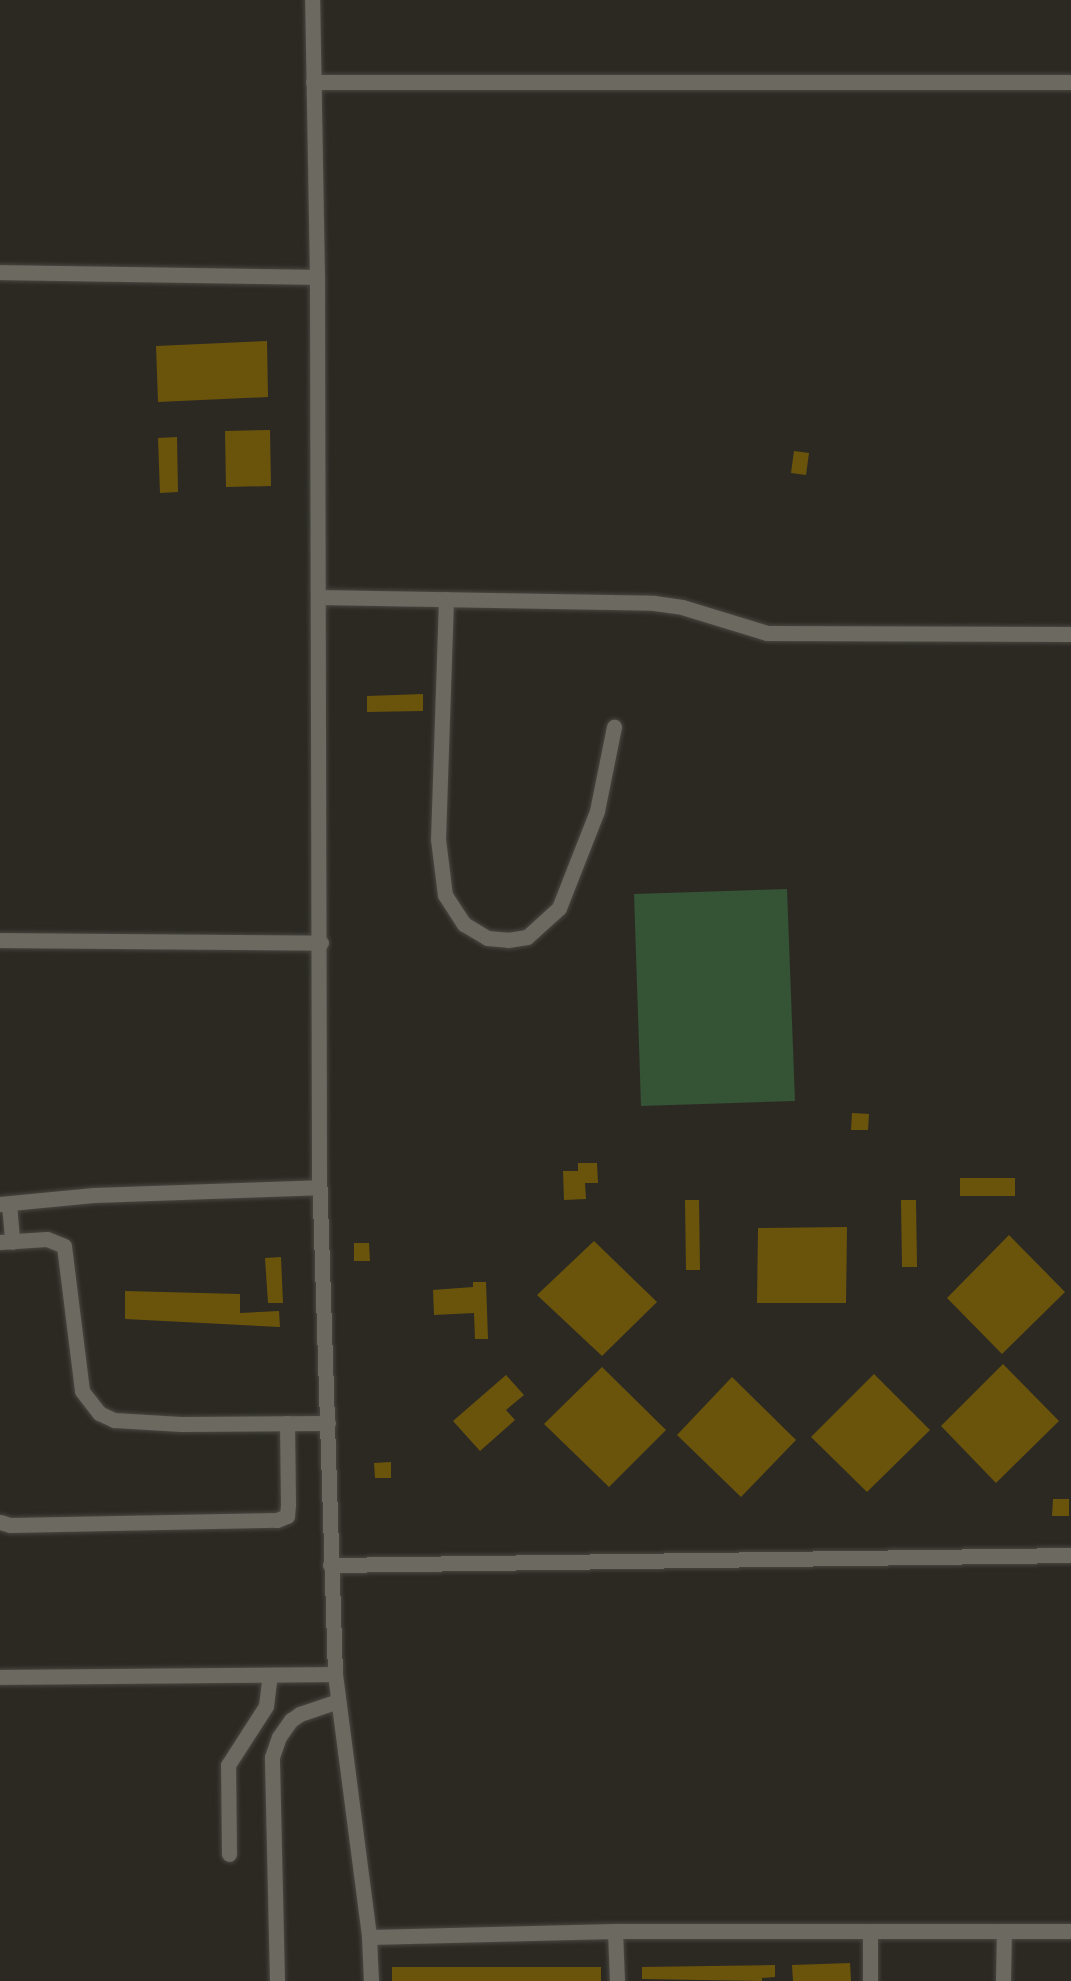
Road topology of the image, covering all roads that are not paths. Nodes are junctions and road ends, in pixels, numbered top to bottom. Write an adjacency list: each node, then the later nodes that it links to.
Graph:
1 (312, 0): 2 (street)
2 (313, 82): 3 (street); 5 (street)
3 (1071, 82)
4 (0, 272): 5 (street)
5 (317, 278): 6 (street)
6 (318, 597): 7 (street); 11 (street)
7 (446, 599): 8 (street); 9 (street)
8 (1071, 634)
9 (614, 727)
10 (0, 940): 11 (street)
11 (321, 943): 12 (street)
12 (320, 1187): 13 (street); 16 (street)
13 (4, 1204): 14 (street)
14 (6, 1242): 15 (street)
15 (287, 1423): 16 (street); 17 (street)
16 (328, 1423): 19 (street)
17 (0, 1522)
18 (1071, 1555): 19 (street)
19 (330, 1565): 20 (street)
20 (335, 1674): 21 (street); 23 (street)
21 (270, 1675): 22 (street); 24 (street)
22 (0, 1677)
23 (338, 1701): 29 (street); 30 (street)
24 (229, 1854)
25 (615, 1931): 26 (street); 29 (street); 32 (street)
26 (870, 1931): 27 (street); 33 (street)
27 (1004, 1931): 28 (street); 34 (street)
28 (1071, 1931)
29 (369, 1936): 31 (street)
30 (277, 1981)
31 (371, 1981)
32 (617, 1981)
33 (870, 1981)
34 (1003, 1981)

